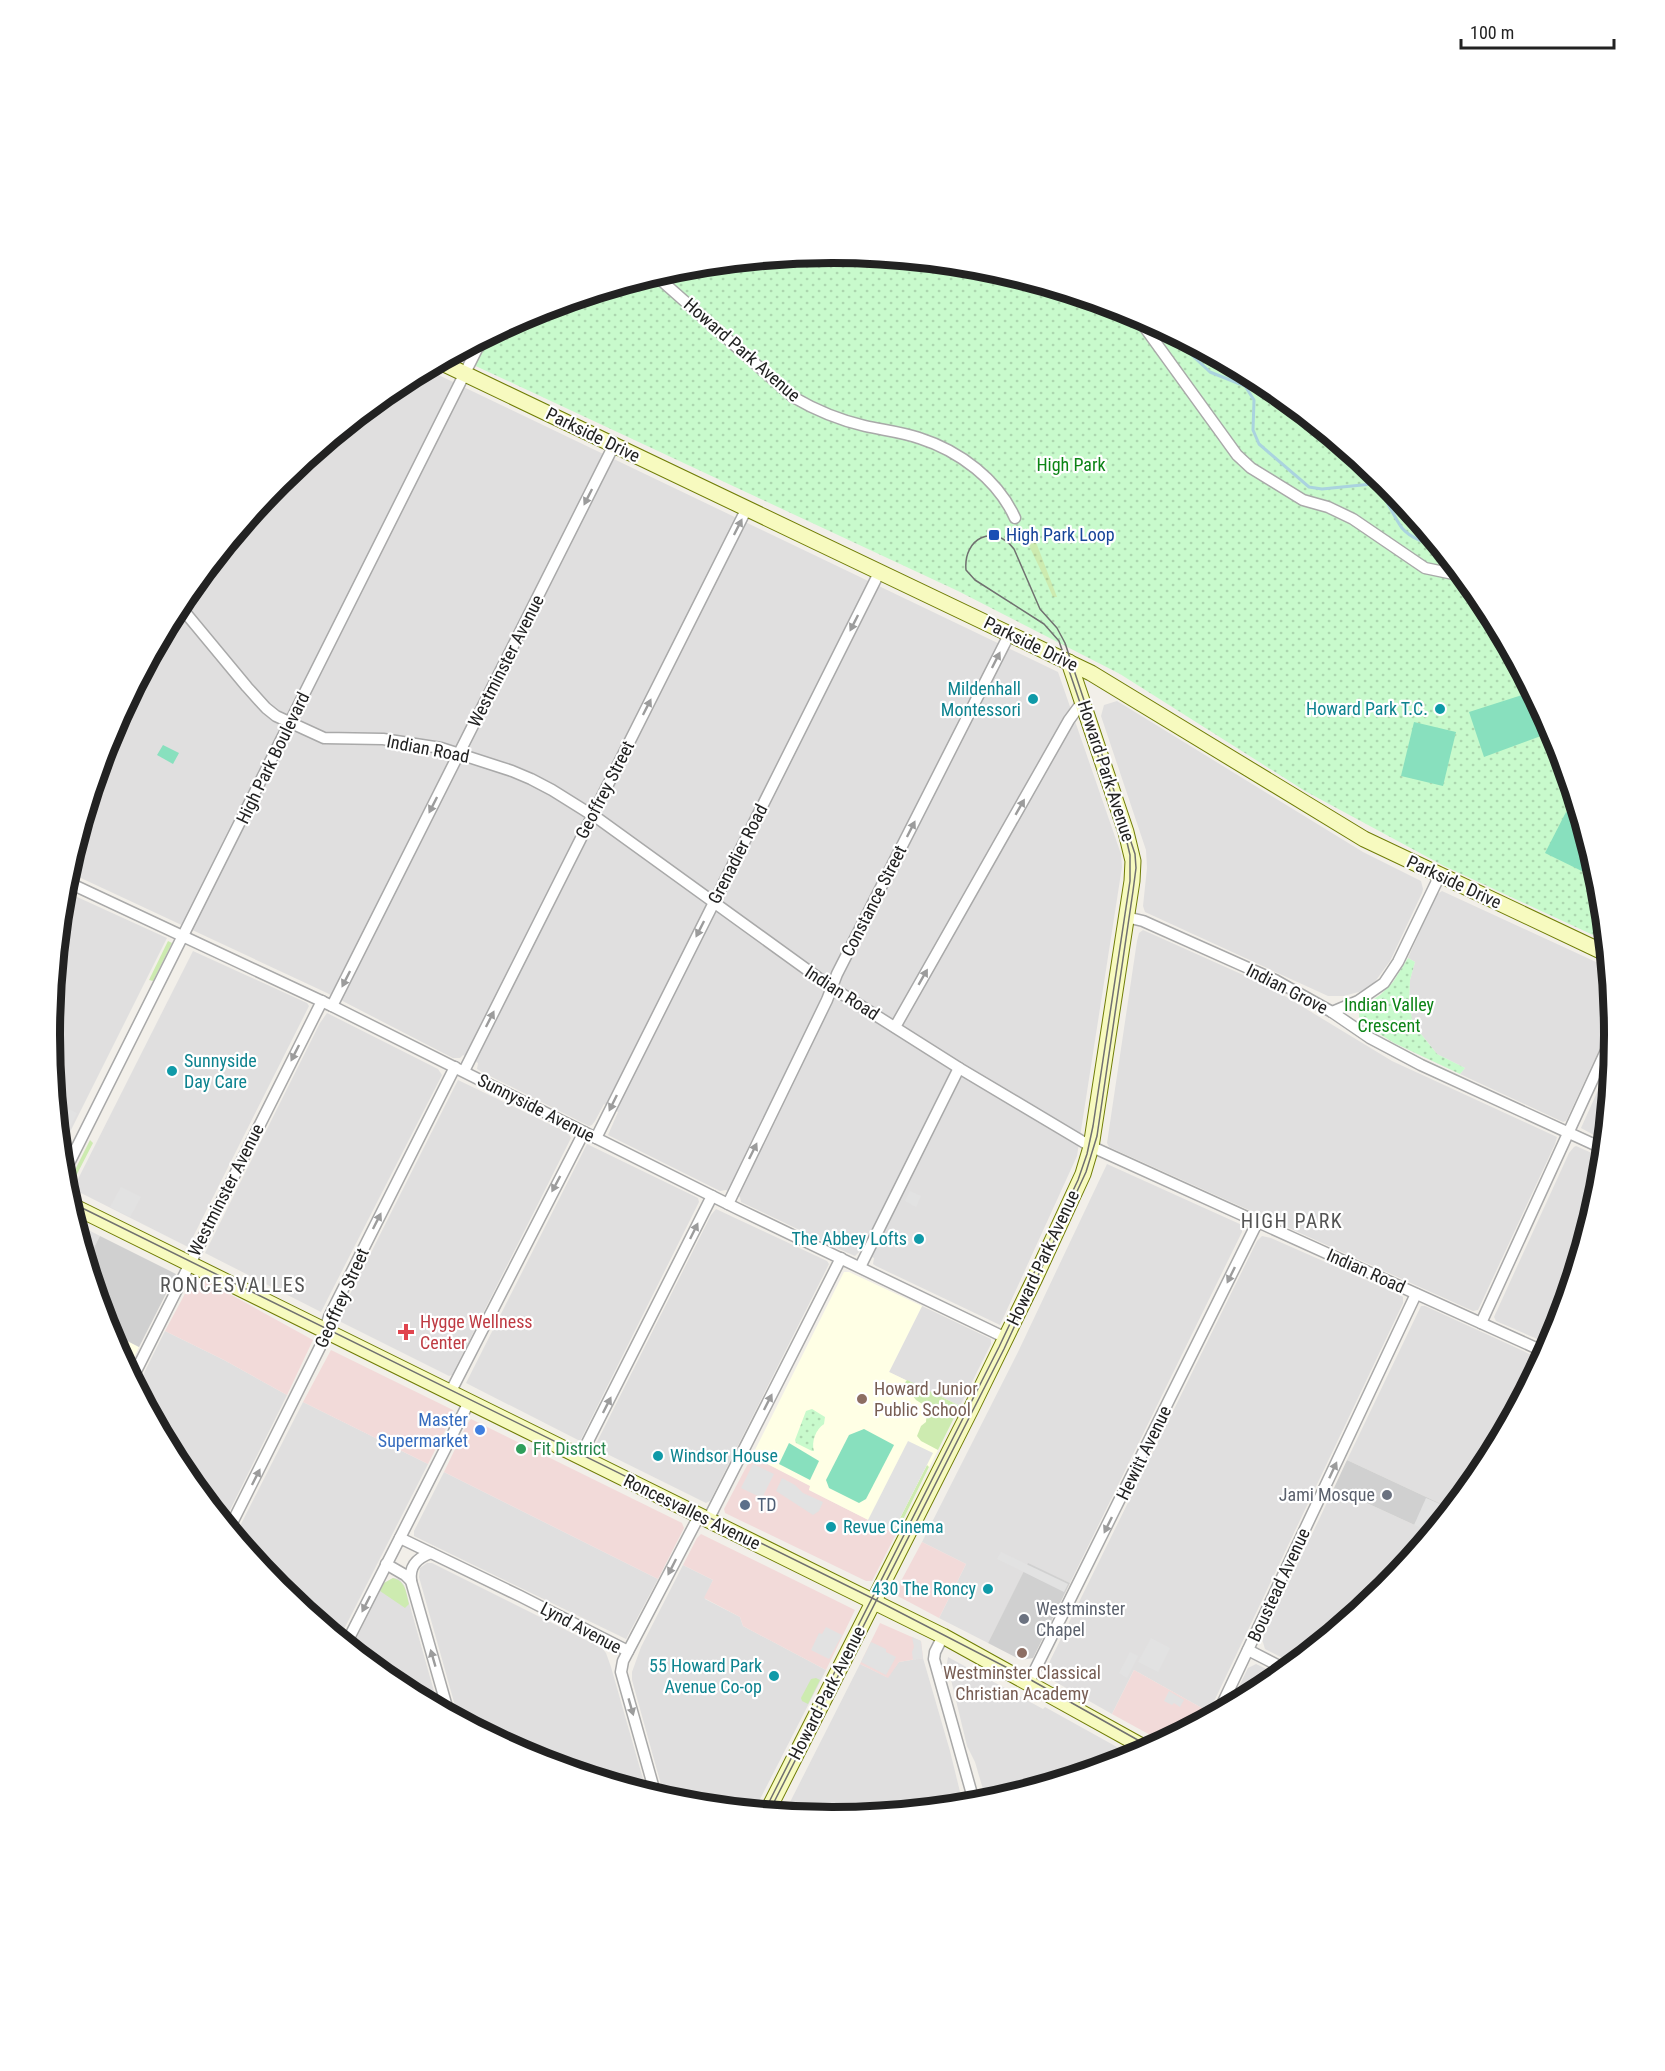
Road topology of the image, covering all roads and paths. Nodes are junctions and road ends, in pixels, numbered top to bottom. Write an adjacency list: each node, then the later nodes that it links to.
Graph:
1 (664, 282): 8 (street, Howard Park Avenue)
2 (1147, 331): 10 (street)
3 (476, 350): 5 (street, High Park Boulevard)
4 (447, 365): 5 (street, Parkside Drive)
5 (465, 374): 6 (street, Parkside Drive); 15 (street, High Park Boulevard)
6 (614, 445): 7 (street, Parkside Drive); 16 (street, Westminster Avenue, one-way to 16)
7 (747, 508): 9 (street, Parkside Drive); 17 (street, Geoffrey Street, one-way to 7)
8 (1015, 518)
9 (880, 571): 12 (street, Parkside Drive); 20 (street, Grenadier Road, one-way to 20)
10 (1451, 574)
11 (186, 613): 15 (street, Indian Road)
12 (1010, 633): 13 (street, Parkside Drive); 24 (street, Constance Street, one-way to 12)
13 (1069, 662): 14 (street, Howard Park Avenue); 18 (street, Parkside Drive)
14 (1083, 701): 21 (street, Howard Park Avenue); 27 (street, one-way to 14)
15 (290, 723): 16 (street, Indian Road); 22 (street, High Park Boulevard)
16 (459, 753): 17 (street, Indian Road); 25 (street, Westminster Avenue, one-way to 25)
17 (592, 815): 20 (street, Indian Road); 30 (street, Geoffrey Street, one-way to 17)
18 (1440, 875): 23 (street, Parkside Drive); 26 (street)
19 (75, 886): 22 (street, Sunnyside Avenue)
20 (713, 903): 24 (street, Indian Road); 33 (street, Grenadier Road, one-way to 33)
21 (1126, 917): 26 (street, Indian Grove); 35 (street, Howard Park Avenue)
22 (183, 936): 25 (street, Sunnyside Avenue); 36 (street, High Park Boulevard)
23 (1600, 950)
24 (831, 987): 27 (street, Indian Road); 38 (street, Constance Street, one-way to 24)
25 (327, 1004): 30 (street, Sunnyside Avenue); 42 (street, Westminster Avenue, one-way to 42)
26 (1332, 1012): 32 (street, Indian Grove)
27 (895, 1028): 29 (street, Indian Road)
28 (1604, 1055): 32 (street)
29 (959, 1068): 35 (street, Indian Road); 43 (street)
30 (459, 1069): 31 (street, Sunnyside Avenue); 46 (street, Geoffrey Street, one-way to 30)
31 (584, 1132): 33 (street, Sunnyside Avenue); 50 (street, one-way to 50)
32 (1569, 1133): 34 (street, Indian Grove); 45 (street)
33 (596, 1138): 37 (street, Sunnyside Avenue)
34 (1596, 1146)
35 (1092, 1147): 40 (street, Indian Road); 47 (street, Howard Park Avenue)
36 (71, 1160)
37 (712, 1196): 38 (street, Sunnyside Avenue); 52 (street, one-way to 37)
38 (728, 1204): 41 (street, Sunnyside Avenue)
39 (80, 1210): 42 (street, Roncesvalles Avenue)
40 (1257, 1223): 44 (street, Indian Road); 65 (street, Hewitt Avenue, one-way to 65)
41 (841, 1258): 43 (street, Sunnyside Avenue); 53 (street, one-way to 41)
42 (189, 1263): 46 (street, Roncesvalles Avenue); 49 (street, Westminster Avenue)
43 (860, 1267): 47 (street, Sunnyside Avenue)
44 (1416, 1294): 45 (street, Indian Road); 62 (street, Boustead Avenue, one-way to 44)
45 (1481, 1323): 48 (street, Indian Road)
46 (324, 1330): 50 (street, Roncesvalles Avenue); 54 (street, Geoffrey Street, one-way to 46)
47 (1006, 1338): 59 (street, Howard Park Avenue)
48 (1538, 1349)
49 (137, 1370)
50 (450, 1393): 51 (street, Roncesvalles Avenue)
51 (469, 1402): 52 (street, Roncesvalles Avenue); 55 (street)
52 (580, 1457): 53 (street, Roncesvalles Avenue)
53 (704, 1518): 59 (street, Roncesvalles Avenue); 63 (street, one-way to 63)
54 (233, 1522)
55 (399, 1538): 56 (street, Lynd Avenue); 57 (street)
56 (431, 1553): 58 (street); 63 (street, Lynd Avenue)
57 (386, 1564): 58 (street); 61 (street, one-way to 61)
58 (411, 1581): 67 (street, one-way to 58)
59 (873, 1602): 60 (street, Roncesvalles Avenue); 71 (street, Howard Park Avenue)
60 (943, 1636): 65 (street, Roncesvalles Avenue); 70 (street)
61 (349, 1637)
62 (1248, 1650): 64 (street); 66 (street, Boustead Avenue)
63 (628, 1651): 69 (street, Lynd Avenue, one-way to 69)
64 (1279, 1666)
65 (1029, 1683): 68 (street, Roncesvalles Avenue)
66 (1223, 1702)
67 (447, 1705)
68 (1139, 1744)
69 (653, 1787)
70 (972, 1795)
71 (770, 1805)

